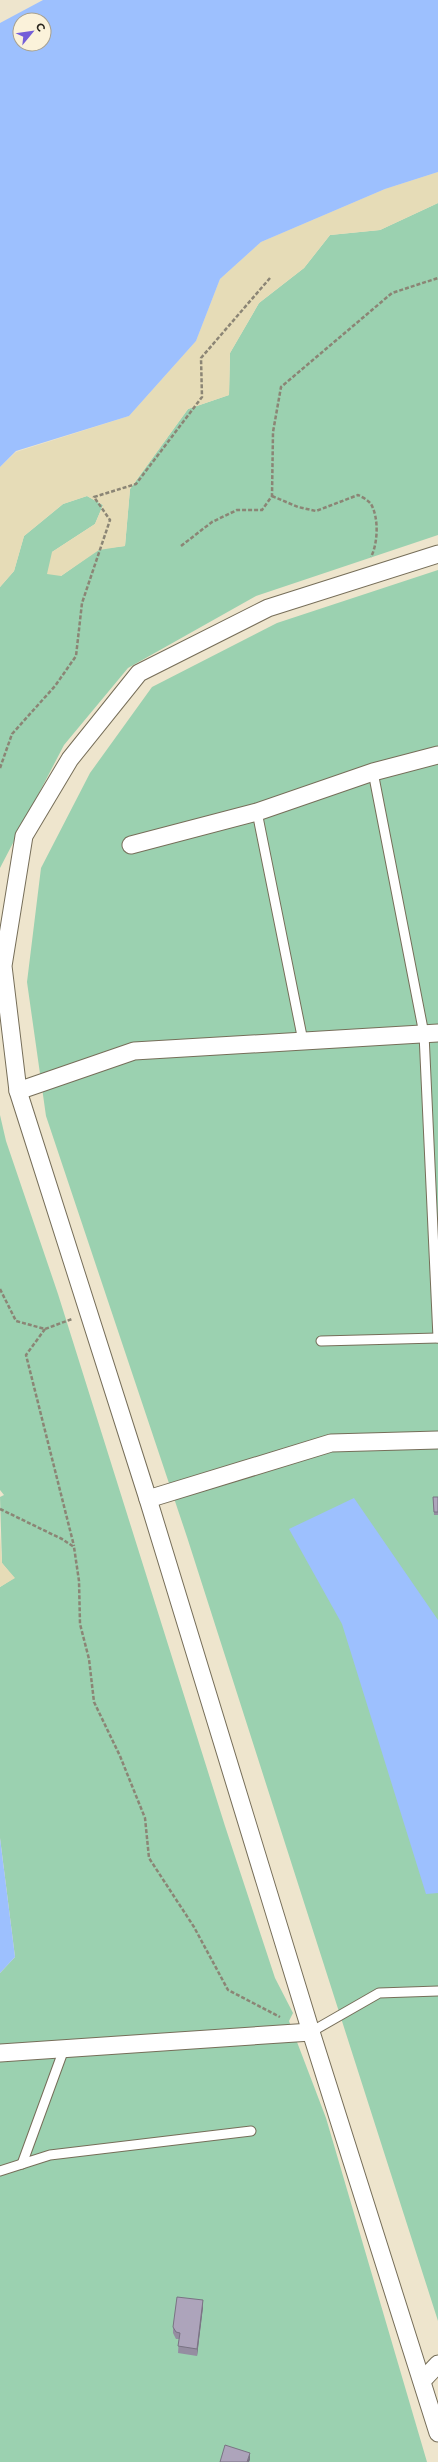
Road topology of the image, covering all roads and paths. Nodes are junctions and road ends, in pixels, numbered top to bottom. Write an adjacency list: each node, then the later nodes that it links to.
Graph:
1 (270, 278): 8 (path)
2 (438, 278): 3 (path)
3 (272, 496): 4 (path); 6 (path)
4 (181, 546)
5 (438, 554): 6 (street)
6 (361, 579): 14 (street)
7 (438, 755): 9 (street)
8 (0, 768)
9 (373, 772): 10 (street); 12 (lane)
10 (257, 812): 11 (street); 13 (lane)
11 (131, 845)
12 (431, 1033): 13 (street); 18 (lane)
13 (303, 1041): 14 (street)
14 (18, 1091): 16 (street)
15 (0, 1289): 17 (path)
16 (89, 1313): 17 (path); 21 (street)
17 (45, 1329): 23 (path)
18 (438, 1338): 19 (lane)
19 (321, 1341)
20 (438, 1440): 21 (street)
21 (148, 1499): 26 (street)
22 (0, 1509): 23 (path)
23 (74, 1547): 25 (path)
24 (438, 1991): 26 (lane)
25 (284, 2019)
26 (311, 2032): 27 (street); 33 (street)
27 (64, 2049): 28 (street); 30 (lane)
28 (0, 2053)
29 (251, 2131): 30 (lane)
30 (22, 2164): 31 (lane)
31 (0, 2171)
32 (438, 2364): 33 (street)
33 (422, 2380): 34 (street)
34 (438, 2433)

